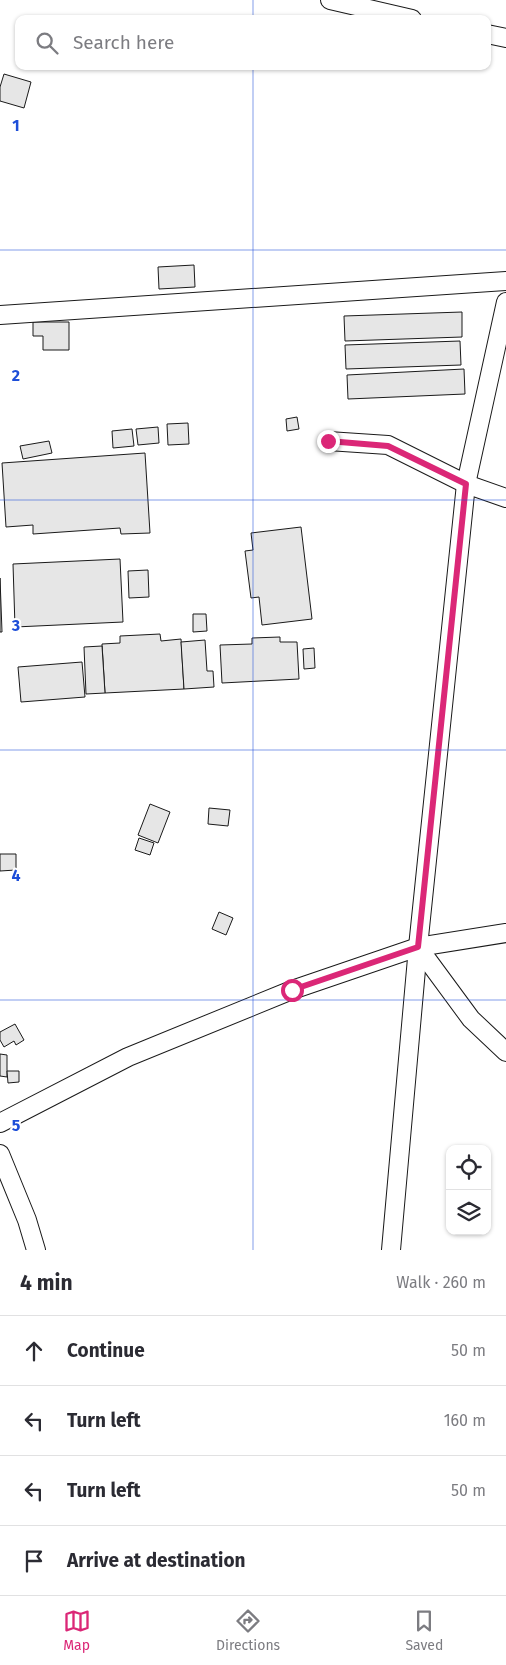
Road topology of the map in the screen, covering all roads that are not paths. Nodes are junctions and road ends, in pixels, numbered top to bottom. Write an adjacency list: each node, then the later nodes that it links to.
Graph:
1 (330, 0): 2 (street)
2 (395, 15)
3 (491, 35): 4 (street)
4 (506, 38)
5 (506, 281): 7 (street)
6 (506, 302): 9 (street)
7 (0, 315)
8 (328, 441): 9 (street)
9 (466, 484): 10 (street); 12 (street)
10 (506, 498)
11 (506, 932): 12 (street)
12 (418, 947): 13 (street); 14 (street); 17 (street)
13 (506, 1052)
14 (0, 1123)
15 (0, 1154): 16 (street)
16 (36, 1250)
17 (391, 1250)

